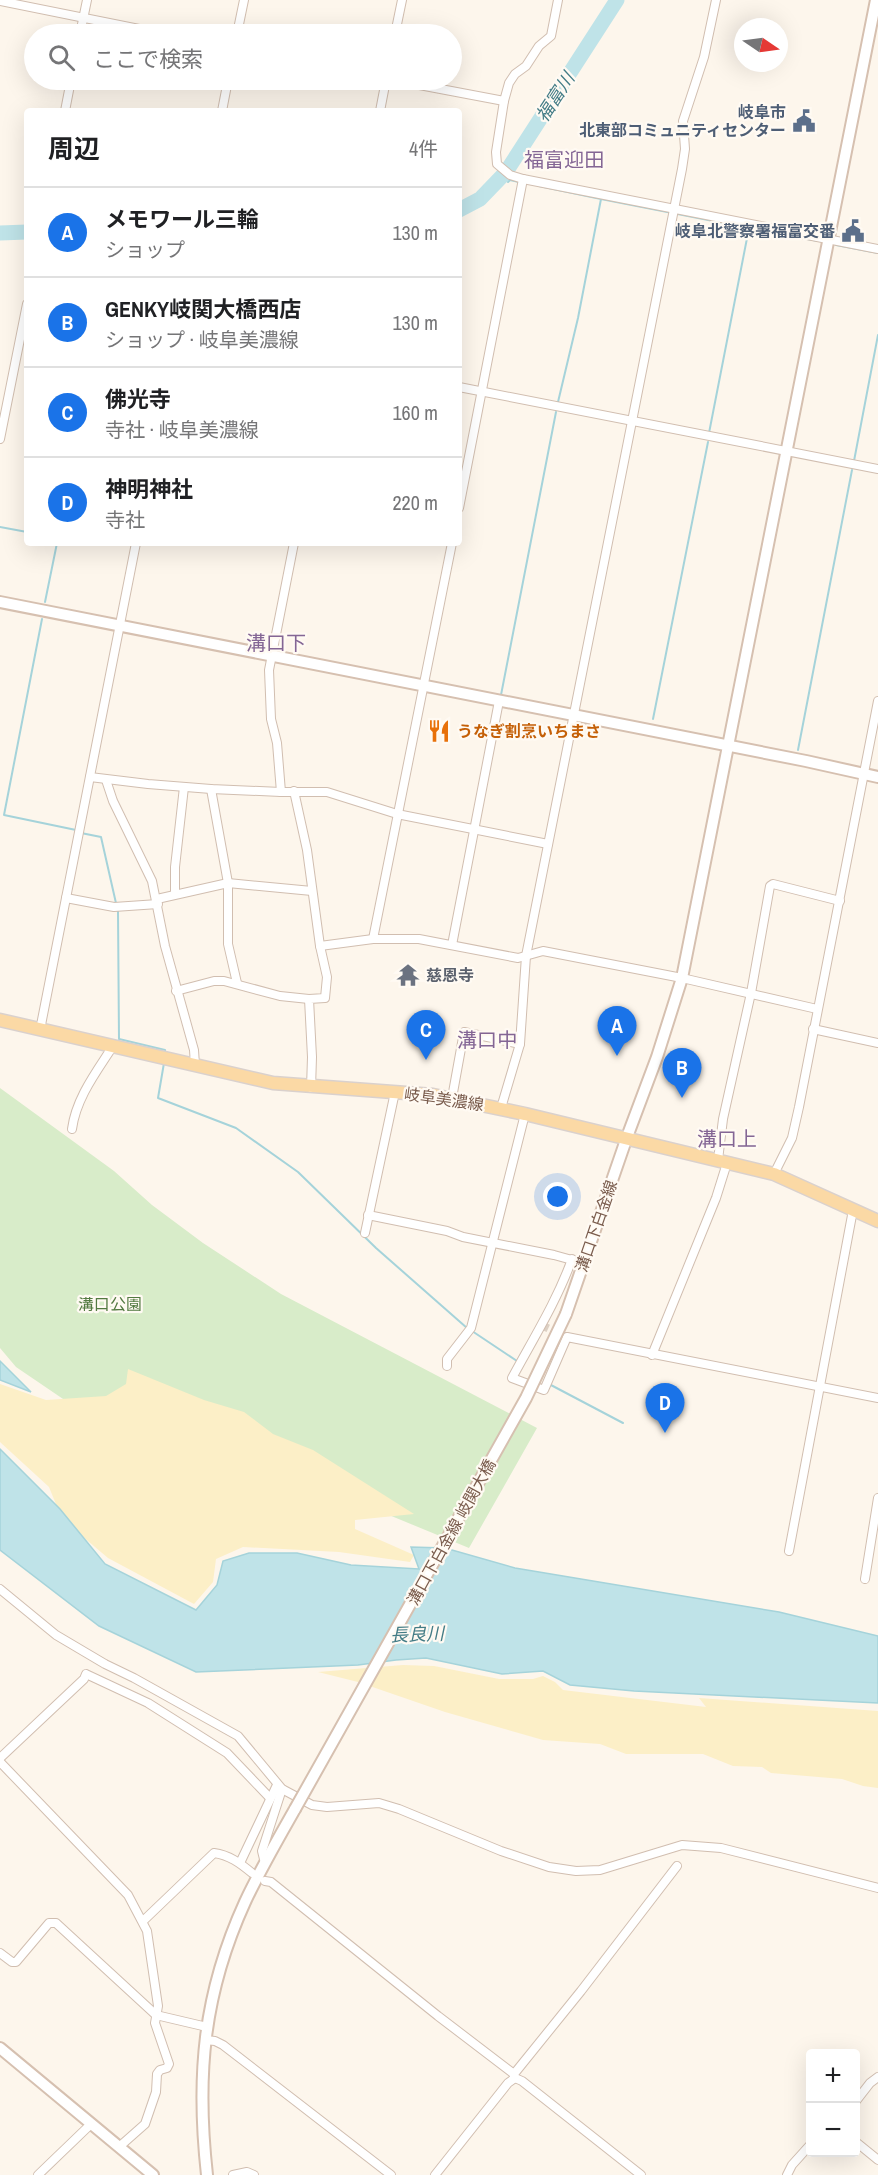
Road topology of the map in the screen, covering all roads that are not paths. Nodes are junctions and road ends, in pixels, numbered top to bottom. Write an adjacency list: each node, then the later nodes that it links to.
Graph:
1 (87, 0): 8 (street)
2 (244, 0): 11 (street)
3 (402, 0): 12 (street)
4 (558, 0): 17 (street)
5 (716, 0): 22 (street)
6 (876, 0): 23 (street, 溝口下白金線)
7 (0, 1): 8 (street)
8 (83, 18): 9 (street); 10 (street)
9 (82, 24)
10 (113, 24)
11 (239, 24)
12 (397, 24)
13 (69, 90): 18 (street)
14 (226, 90): 19 (street)
15 (384, 90): 20 (street)
16 (446, 90): 17 (street)
17 (504, 101): 21 (street)
18 (66, 108)
19 (223, 108)
20 (381, 108)
21 (523, 181): 22 (street); 27 (street)
22 (674, 211): 23 (street); 28 (street)
23 (829, 240): 24 (street); 30 (street, 溝口下白金線)
24 (878, 249)
25 (24, 319): 29 (street)
26 (462, 388): 27 (street)
27 (482, 392): 28 (street); 32 (street)
28 (632, 420): 30 (street); 42 (street)
29 (0, 439)
30 (787, 451): 31 (street); 43 (street, 溝口下白金線)
31 (878, 469)
32 (462, 493)
33 (135, 546): 37 (street)
34 (293, 546): 38 (street)
35 (451, 546): 39 (street)
36 (0, 602): 37 (street)
37 (119, 626): 38 (street); 45 (street)
38 (272, 656): 39 (street); 51 (street)
39 (423, 686): 40 (street); 52 (street)
40 (499, 701): 42 (street); 53 (street)
41 (878, 701): 44 (street)
42 (574, 716): 43 (street); 54 (street)
43 (729, 747): 44 (street); 65 (street, 溝口下白金線)
44 (864, 774): 46 (street); 60 (street)
45 (90, 777): 47 (street); 58 (street)
46 (878, 777)
47 (106, 780): 48 (street); 59 (street)
48 (184, 787): 49 (street); 57 (street)
49 (211, 789): 51 (street); 55 (street)
50 (294, 791): 51 (street); 52 (street); 56 (street)
51 (281, 792)
52 (397, 814): 53 (street); 61 (street)
53 (474, 830): 54 (street); 62 (street)
54 (548, 844): 64 (street)
55 (228, 883): 56 (street); 57 (street); 66 (street)
56 (312, 891): 63 (street)
57 (176, 894): 59 (street)
58 (66, 898): 59 (street); 73 (street)
59 (158, 901): 67 (street)
60 (840, 901): 68 (street); 70 (street)
61 (373, 939): 62 (street); 63 (street)
62 (452, 945): 64 (street)
63 (320, 946): 69 (street)
64 (526, 956): 65 (street); 75 (street)
65 (682, 978): 68 (street); 84 (street, 溝口下白金線)
66 (237, 983): 67 (street); 69 (street)
67 (176, 991): 77 (street)
68 (751, 993): 70 (street); 85 (street)
69 (309, 999): 78 (street)
70 (817, 1009): 72 (street)
71 (0, 1020): 73 (main road, 岐阜美濃線)
72 (813, 1029): 74 (street); 86 (street)
73 (40, 1030): 76 (main road, 岐阜美濃線)
74 (878, 1043)
75 (520, 1044): 80 (street); 81 (street)
76 (113, 1046): 77 (main road, 岐阜美濃線); 83 (street)
77 (195, 1065): 78 (main road, 岐阜美濃線)
78 (311, 1088): 79 (main road, 岐阜美濃線)
79 (395, 1092): 80 (main road, 岐阜美濃線); 88 (street)
80 (452, 1098): 81 (main road, 岐阜美濃線)
81 (501, 1108): 82 (main road, 岐阜美濃線)
82 (525, 1113): 84 (main road, 岐阜美濃線); 91 (street)
83 (72, 1129)
84 (627, 1137): 85 (main road, 岐阜美濃線); 93 (street, 溝口下白金線)
85 (722, 1161): 86 (main road, 岐阜美濃線); 95 (street)
86 (774, 1174): 87 (main road, 岐阜美濃線)
87 (853, 1210): 89 (main road, 岐阜美濃線); 97 (street)
88 (368, 1215): 90 (street); 91 (street)
89 (878, 1221)
90 (365, 1233)
91 (494, 1243): 92 (street); 96 (street)
92 (572, 1260): 93 (street); 95 (street)
93 (583, 1263): 94 (street, 溝口下白金線)
94 (566, 1314): 107 (street, 溝口下白金線 岐関大橋, bridge)
95 (652, 1354): 97 (street)
96 (447, 1366)
97 (821, 1386): 98 (street); 100 (street)
98 (878, 1398)
99 (878, 1498): 101 (street)
100 (789, 1551)
101 (865, 1579)
102 (0, 1589): 104 (street)
103 (0, 1760): 105 (street); 112 (street)
104 (279, 1787): 105 (street); 107 (street); 111 (street)
105 (270, 1798): 106 (street)
106 (240, 1863): 109 (street); 112 (street)
107 (265, 1863): 115 (street, 溝口下白金線 岐関大橋)
108 (677, 1866): 118 (street)
109 (252, 1873)
110 (265, 1881): 118 (street)
111 (878, 1888)
112 (143, 1921): 114 (street)
113 (0, 1953): 114 (street)
114 (156, 2015): 115 (street); 123 (street)
115 (207, 2026): 116 (street, 溝口下白金線 岐関大橋)
116 (205, 2040): 128 (street, 溝口下白金線 岐関大橋); 131 (street)
117 (0, 2048): 121 (street)
118 (514, 2076): 132 (street); 133 (street)
119 (878, 2077): 120 (street)
120 (860, 2094)
121 (91, 2124): 123 (street); 127 (street)
122 (860, 2146): 125 (street)
123 (119, 2147): 126 (street)
124 (806, 2149): 134 (street)
125 (878, 2160)
126 (147, 2173)
127 (38, 2175)
128 (207, 2175)
129 (233, 2175): 130 (street)
130 (254, 2175)
131 (391, 2175)
132 (435, 2175)
133 (641, 2175)
134 (787, 2175)

